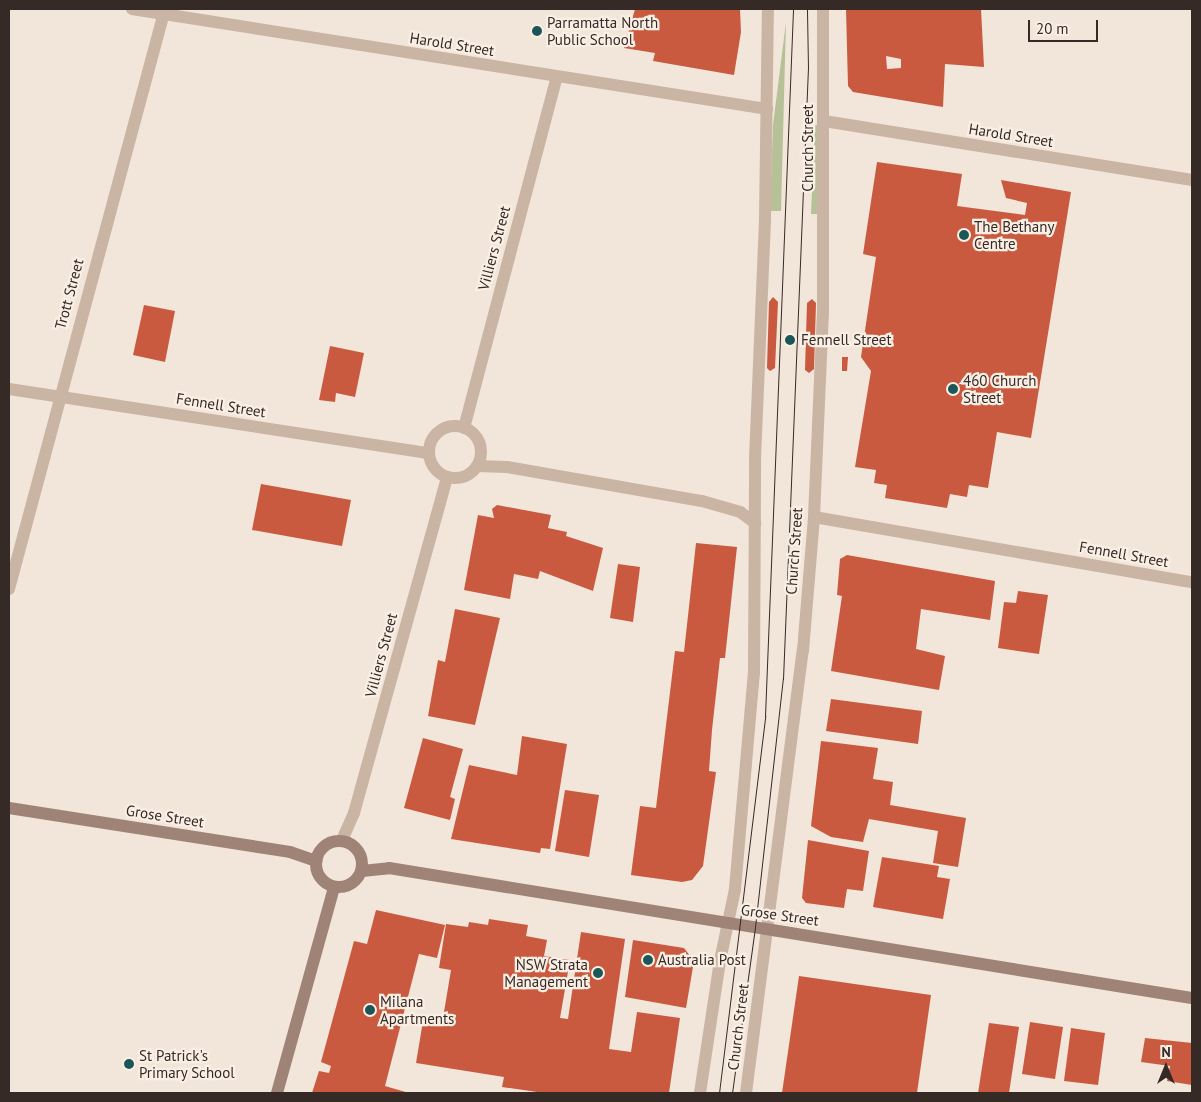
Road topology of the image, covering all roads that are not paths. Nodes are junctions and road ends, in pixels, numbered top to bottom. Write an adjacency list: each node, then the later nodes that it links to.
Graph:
1 (132, 9): 4 (street, Harold Street)
2 (768, 9): 6 (street, Church Street)
3 (823, 9): 7 (street, Church Street)
4 (164, 11): 5 (street, Harold Street); 10 (street, Trott Street)
5 (557, 77): 6 (street, Harold Street); 11 (street, Villiers Street)
6 (767, 109): 16 (street, Church Street)
7 (824, 120): 8 (street, Harold Street); 15 (street, Church Street)
8 (1192, 180)
9 (9, 388): 10 (street, Fennell Street)
10 (58, 397): 12 (street, Fennell Street); 18 (street, Trott Street)
11 (464, 428): 12 (street); 13 (street)
12 (428, 453): 14 (street)
13 (477, 466): 14 (street); 16 (street)
14 (447, 477): 20 (street, Villiers Street)
15 (814, 518): 17 (street, Fennell Street); 25 (street, Church Street)
16 (755, 523): 24 (street, Church Street)
17 (1192, 582)
18 (9, 589)
19 (9, 808): 21 (street, Grose Street)
20 (342, 840): 21 (street); 22 (street)
21 (316, 861): 23 (street)
22 (362, 871): 23 (street); 24 (street, Grose Street)
23 (334, 887): 27 (street)
24 (730, 924): 25 (street, Grose Street); 28 (street, Church Street)
25 (768, 929): 26 (street, Grose Street); 29 (street, Church Street)
26 (1192, 998)
27 (277, 1093)
28 (700, 1093)
29 (746, 1093)

